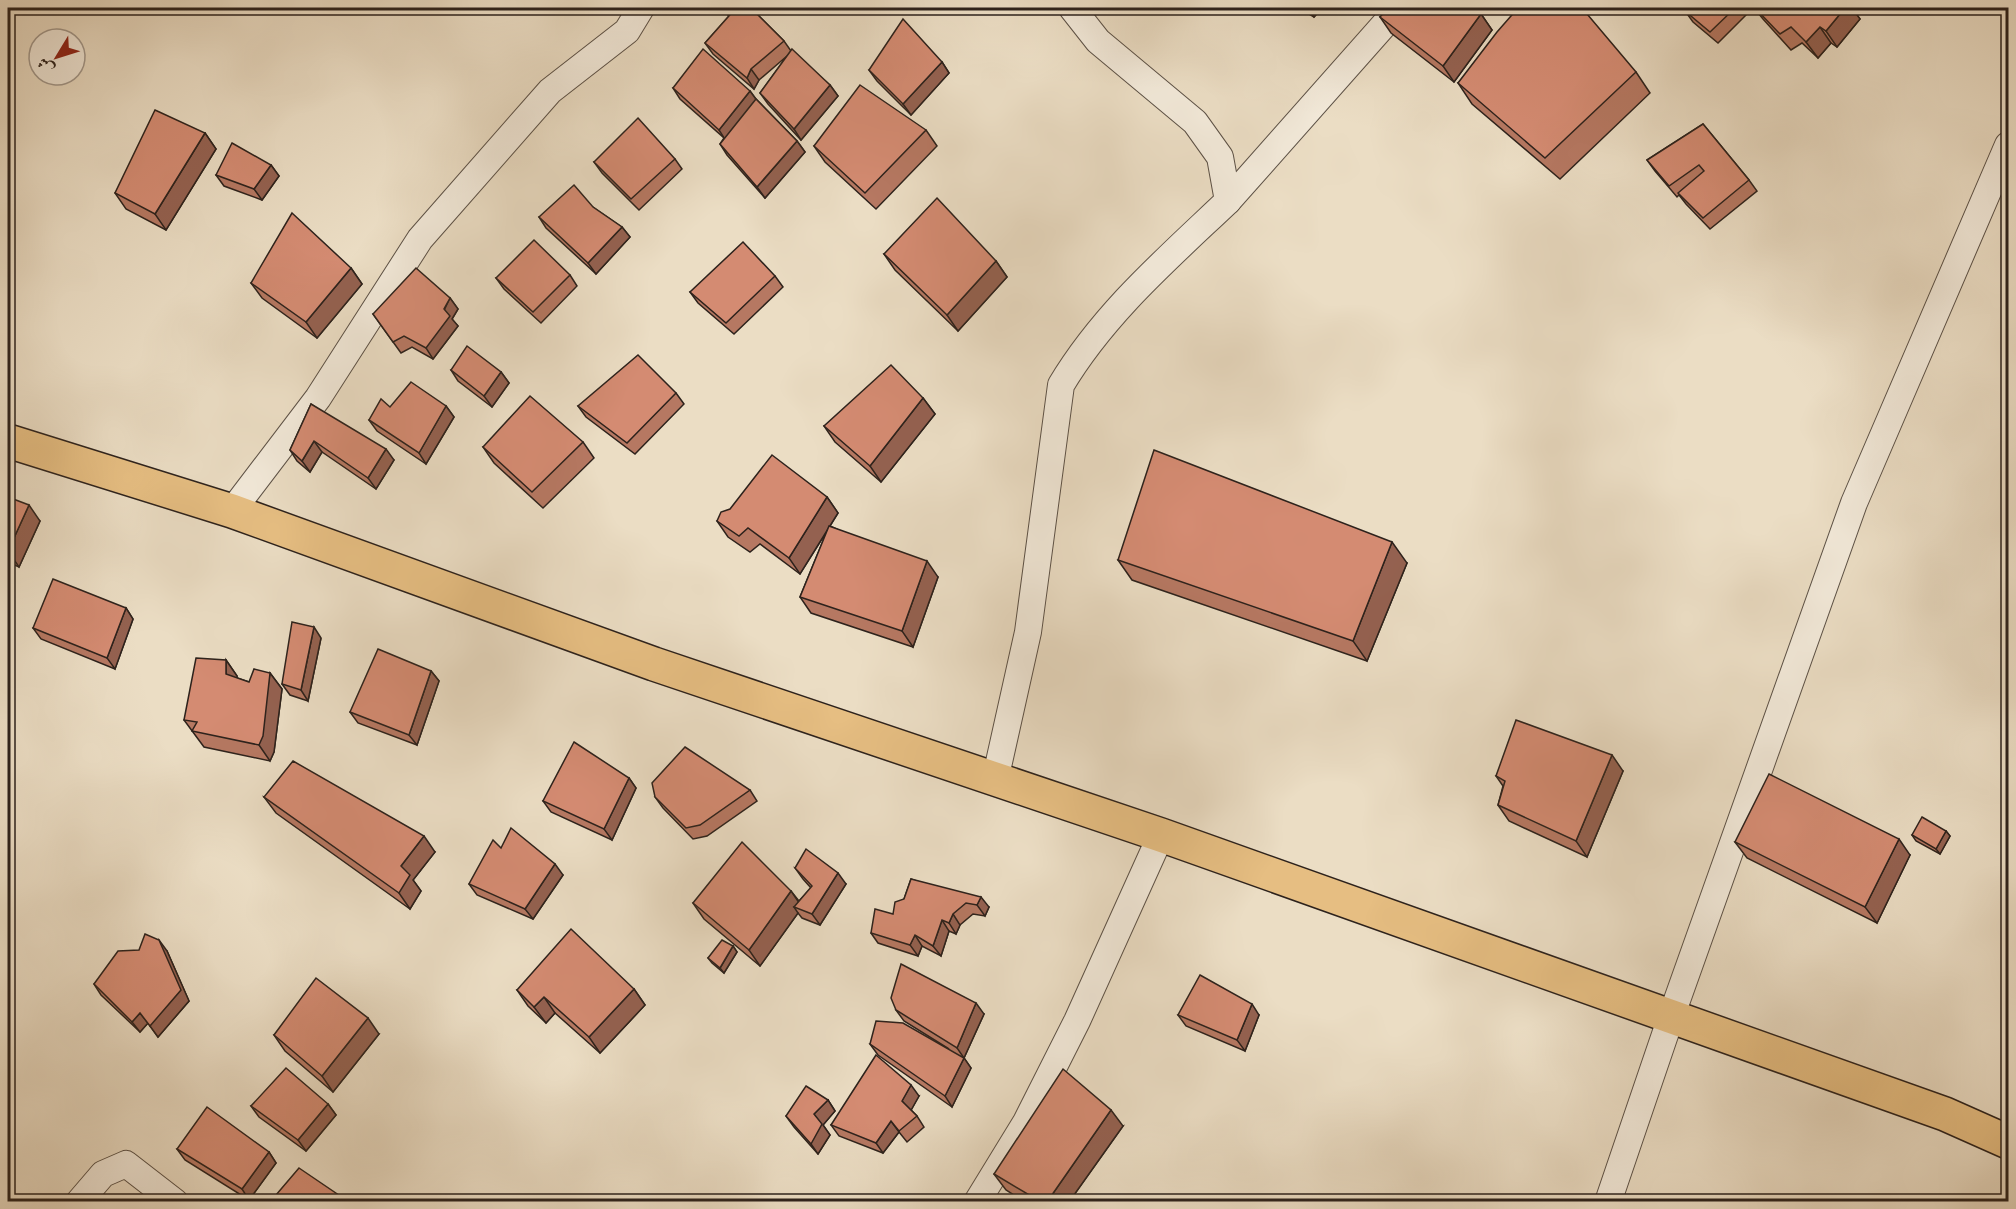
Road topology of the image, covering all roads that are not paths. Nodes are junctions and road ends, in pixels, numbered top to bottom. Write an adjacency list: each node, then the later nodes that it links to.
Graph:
1 (641, 8): 7 (street)
2 (1072, 8): 5 (street)
3 (1399, 8): 5 (street)
4 (2008, 145): 10 (street)
5 (1228, 201): 8 (street)
6 (8, 441): 7 (main road)
7 (232, 511): 8 (main road)
8 (995, 780): 9 (main road)
9 (1161, 835): 10 (main road); 14 (street)
10 (1671, 1017): 11 (main road); 15 (street)
11 (2008, 1142)
12 (79, 1202): 13 (street)
13 (175, 1202)
14 (977, 1202)
15 (1608, 1202)

